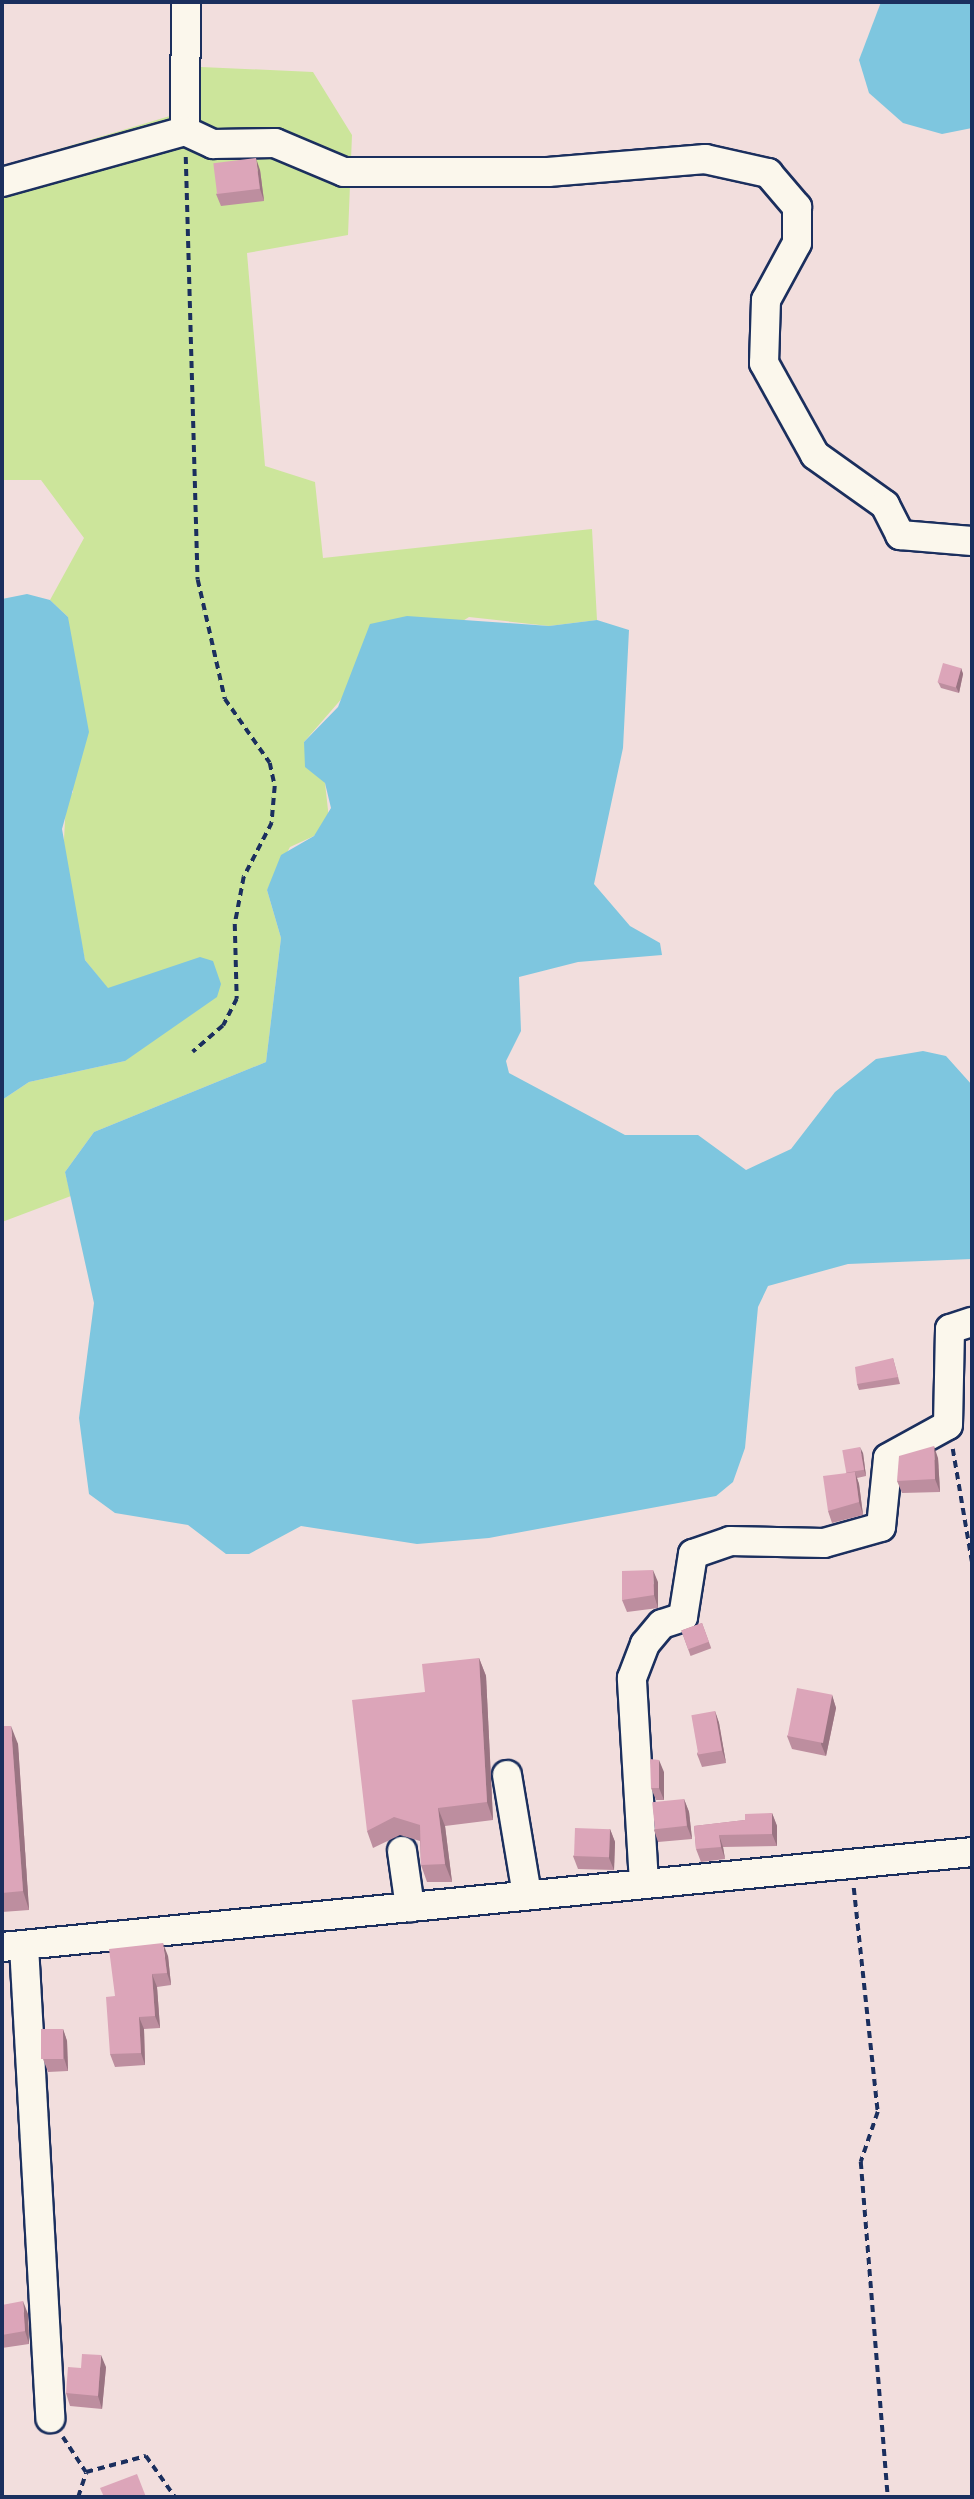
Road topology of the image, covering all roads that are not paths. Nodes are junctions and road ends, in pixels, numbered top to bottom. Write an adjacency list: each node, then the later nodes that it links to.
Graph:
1 (186, 2): 2 (street)
2 (185, 131): 3 (street); 4 (street)
3 (2, 182)
4 (972, 541)
5 (972, 1322): 9 (street)
6 (507, 1776): 10 (street)
7 (402, 1851): 11 (street)
8 (972, 1852): 9 (street)
9 (644, 1883): 10 (street)
10 (527, 1895): 11 (street)
11 (410, 1907): 12 (street)
12 (13, 1947): 13 (street)
13 (50, 2418)

